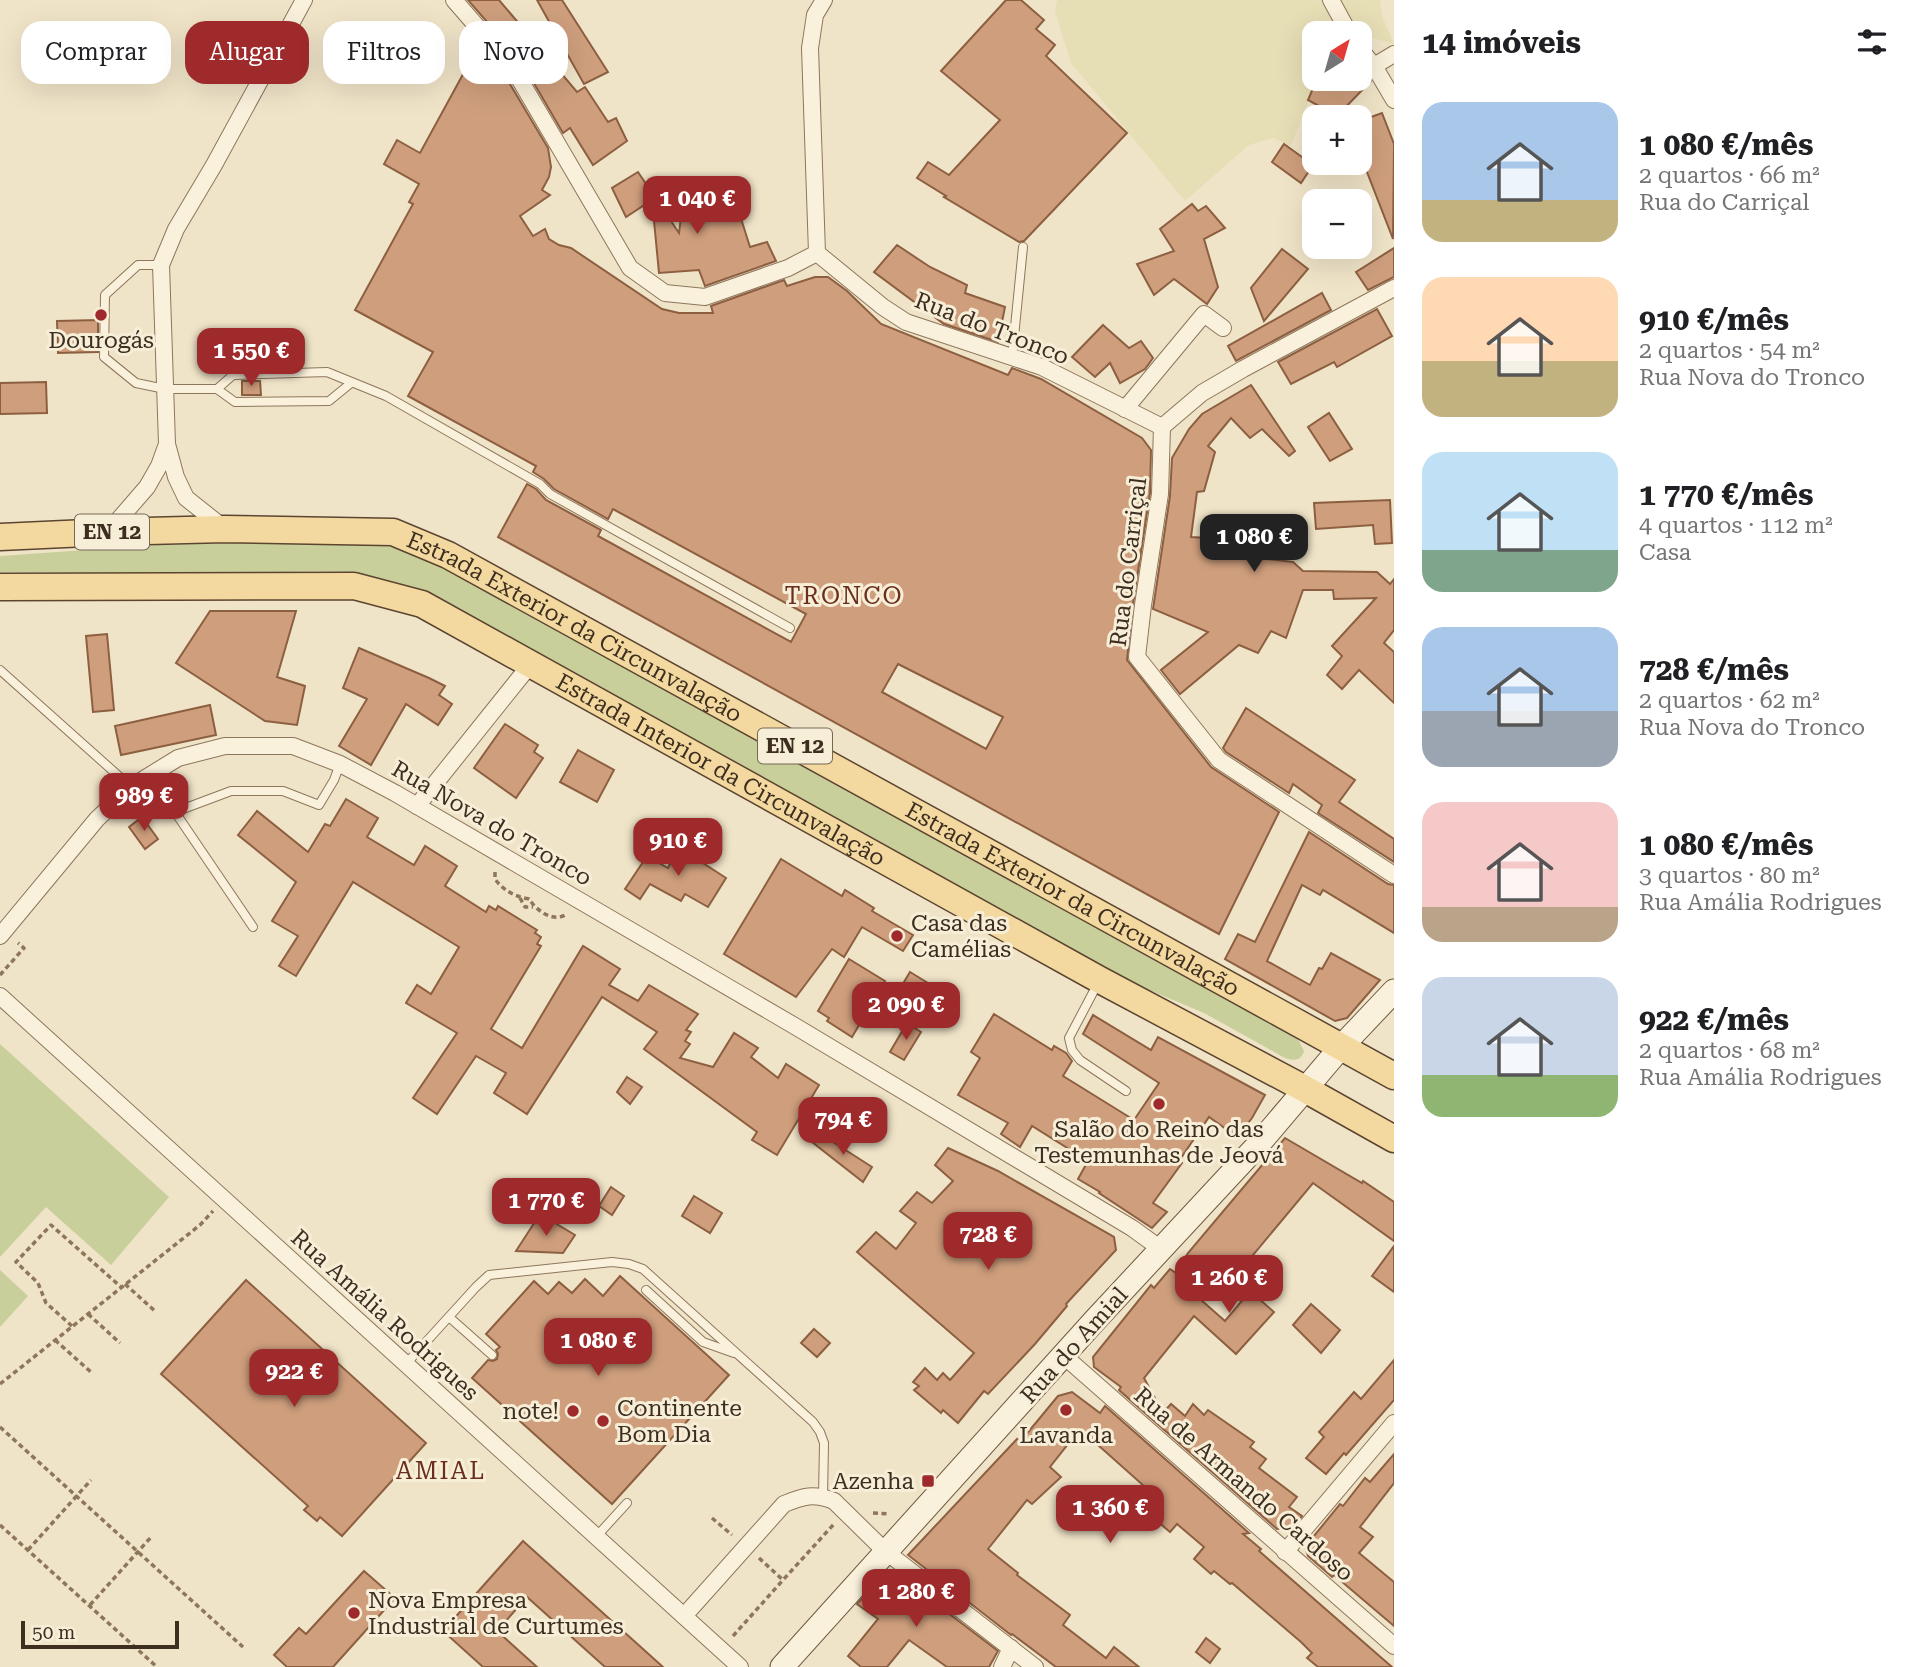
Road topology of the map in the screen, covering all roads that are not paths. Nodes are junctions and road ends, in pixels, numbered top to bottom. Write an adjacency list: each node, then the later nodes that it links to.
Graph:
1 (304, 0): 12 (street)
2 (454, 0): 11 (street)
3 (824, 0): 11 (street)
4 (1331, 0): 5 (street)
5 (1342, 21)
6 (1394, 54): 8 (street)
7 (1372, 63): 8 (street)
8 (1374, 66): 9 (street)
9 (1394, 100)
10 (1024, 247): 15 (lane)
11 (817, 253): 15 (street, Rua do Tronco)
12 (162, 265): 17 (street); 17 (lane)
13 (1394, 288): 20 (street)
14 (1223, 328): 19 (street)
15 (1012, 357): 19 (street, Rua do Tronco)
16 (351, 383): 18 (lane); 18 (lane); 26 (lane)
17 (164, 389): 18 (lane); 21 (street)
18 (217, 389)
19 (1125, 409): 20 (street, Rua do Tronco)
20 (1162, 426): 34 (street, Rua do Carriçal)
21 (167, 444): 22 (street); 23 (street)
22 (225, 529): 23 (main road, Estrada Exterior da Circunvalação / EN 12); 40 (main road, Estrada Exterior da Circunvalação / EN 12)
23 (108, 532): 24 (main road, Estrada Exterior da Circunvalação / EN 12)
24 (0, 537)
25 (0, 587): 27 (main road, Estrada Interior da Circunvalação / EN 12)
26 (790, 628)
27 (530, 665): 32 (street); 37 (main road, Estrada Interior da Circunvalação / EN 12)
28 (0, 670): 31 (lane)
29 (340, 764): 30 (street, Rua Nova do Tronco); 32 (street, Rua Nova do Tronco); 33 (lane)
30 (152, 773): 31 (street, Rua Nova do Tronco); 33 (lane)
31 (131, 787): 36 (street, Rua Nova do Tronco)
32 (417, 806): 45 (street, Rua Nova do Tronco)
33 (174, 812): 35 (lane)
34 (1394, 875)
35 (253, 927)
36 (2, 934)
37 (1100, 980): 42 (main road, Estrada Interior da Circunvalação / EN 12); 43 (lane)
38 (1394, 991): 40 (main road, Rua do Amial)
39 (0, 996): 51 (street, Rua Amália Rodrigues)
40 (1341, 1047): 41 (main road, Estrada Exterior da Circunvalação / EN 12); 42 (main road, Rua do Amial)
41 (1394, 1076)
42 (1305, 1089): 44 (main road, Estrada Interior da Circunvalação / EN 12); 45 (main road, Rua do Amial)
43 (1126, 1091)
44 (1394, 1139)
45 (1161, 1249): 50 (main road, Rua do Amial)
46 (646, 1290): 48 (lane)
47 (449, 1317): 48 (lane); 49 (lane); 51 (lane)
48 (737, 1354): 53 (lane)
49 (492, 1355)
50 (1064, 1356): 56 (main road, Rua do Amial); 57 (street, Rua de Armando Cardoso)
51 (405, 1365): 55 (street, Rua Amália Rodrigues)
52 (1394, 1423): 57 (street)
53 (823, 1497): 56 (street); 58 (street)
54 (627, 1503): 55 (lane)
55 (596, 1537): 58 (street, Rua Amália Rodrigues)
56 (885, 1551): 60 (street); 62 (main road, Rua do Amial)
57 (1285, 1552): 59 (street, Rua de Armando Cardoso)
58 (684, 1616): 61 (street, Rua Amália Rodrigues)
59 (1394, 1646)
60 (1011, 1648): 63 (street); 64 (street)
61 (740, 1667)
62 (782, 1667)
63 (1002, 1667)
64 (1035, 1667)

